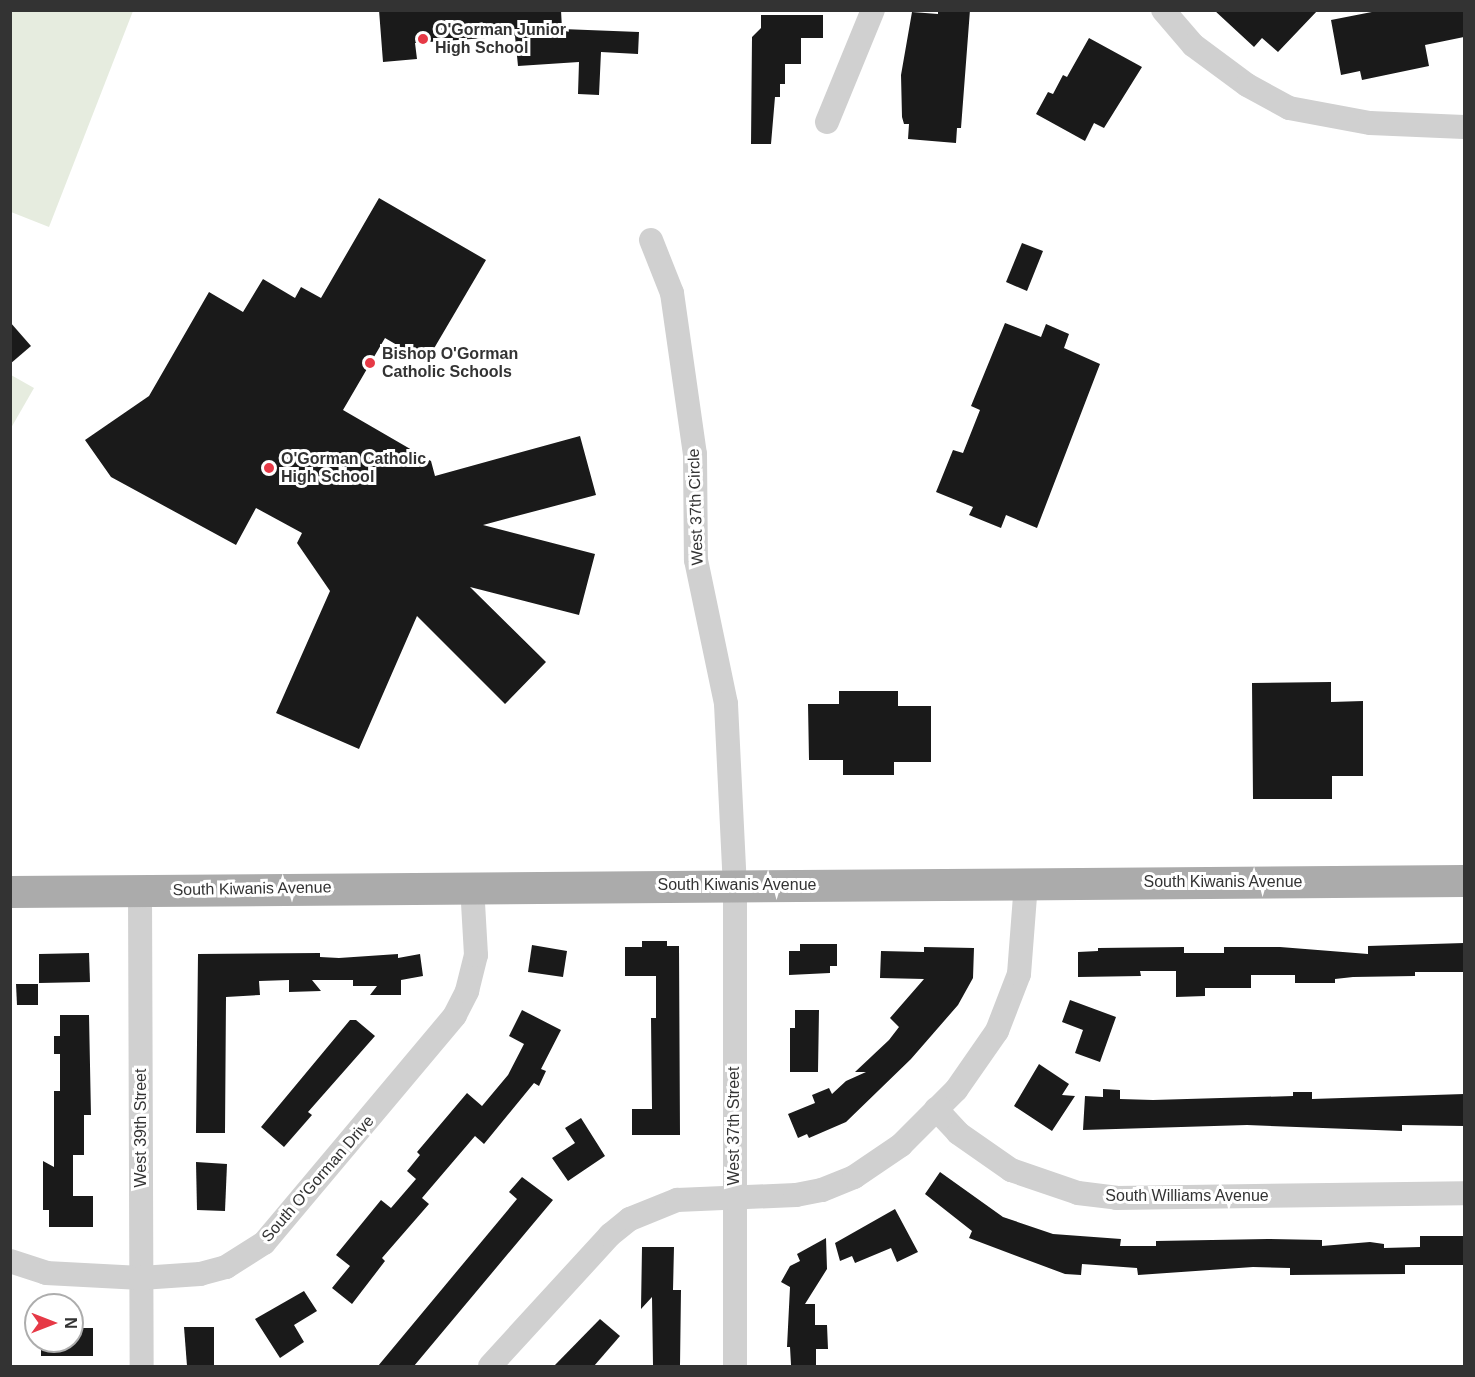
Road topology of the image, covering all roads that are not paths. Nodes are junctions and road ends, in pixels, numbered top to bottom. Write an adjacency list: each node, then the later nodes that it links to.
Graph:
1 (873, 10): 3 (street)
2 (1163, 10): 4 (street)
3 (828, 123)
4 (1464, 127)
5 (651, 240): 8 (street, West 37th Circle)
6 (1464, 881): 7 (main road, South Kiwanis Avenue)
7 (1026, 883): 8 (main road, South Kiwanis Avenue); 12 (street)
8 (735, 885): 9 (main road, South Kiwanis Avenue); 14 (street, West 37th Street)
9 (472, 886): 10 (main road, South Kiwanis Avenue); 16 (street, South O'Gorman Drive)
10 (140, 890): 11 (main road, South Kiwanis Avenue); 16 (street, West 39th Street)
11 (10, 892)
12 (936, 1108): 13 (street, South Williams Avenue); 14 (street)
13 (1464, 1193)
14 (734, 1198): 18 (street); 19 (street, West 37th Street)
15 (10, 1261): 16 (street, South O'Gorman Drive)
16 (141, 1278): 17 (street, West 39th Street)
17 (142, 1366)
18 (490, 1366)
19 (735, 1366)

